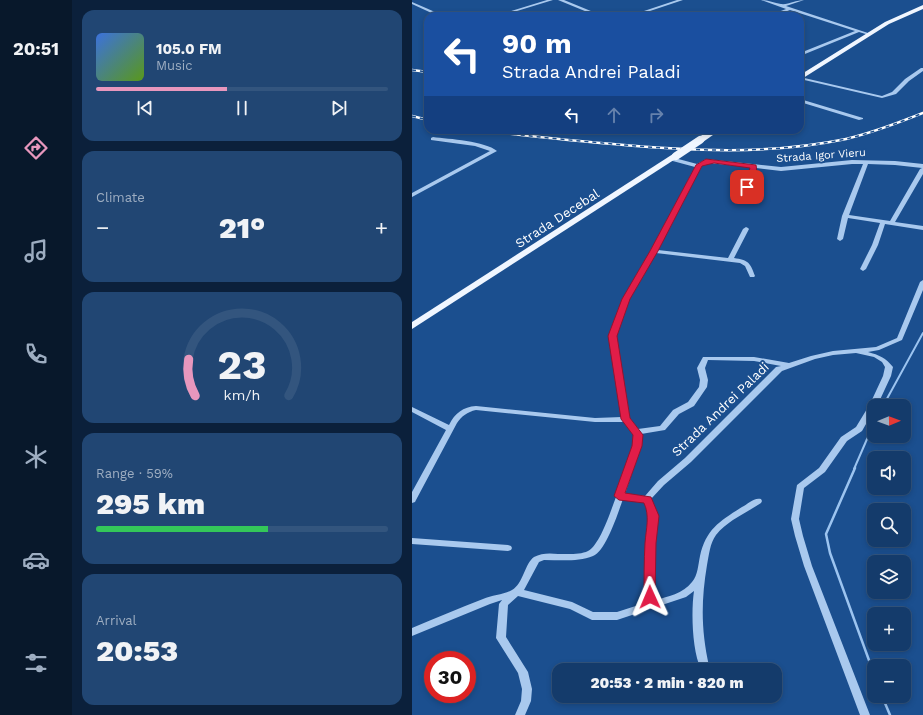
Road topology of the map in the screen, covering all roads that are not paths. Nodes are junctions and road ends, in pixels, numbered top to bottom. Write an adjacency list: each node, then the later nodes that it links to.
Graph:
1 (421, 0): 7 (street)
2 (551, 0): 12 (street)
3 (560, 0): 13 (street)
4 (681, 0): 14 (street)
5 (763, 0): 8 (street)
6 (802, 0): 8 (street)
7 (412, 3): 11 (street)
8 (783, 7): 10 (street)
9 (923, 7): 19 (main road)
10 (789, 9): 15 (street); 16 (street)
11 (432, 12)
12 (510, 12)
13 (592, 12)
14 (644, 12)
15 (781, 12)
16 (798, 12)
17 (804, 14): 18 (street)
18 (858, 31): 19 (street); 20 (street)
19 (869, 34): 22 (main road)
20 (804, 53)
21 (923, 69): 23 (street)
22 (804, 75)
23 (804, 79)
24 (804, 101): 25 (street)
25 (860, 119)
26 (710, 134): 28 (main road, Strada Decebal, bridge)
27 (433, 139): 34 (street)
28 (674, 158): 30 (street); 46 (main road, Strada Decebal)
29 (866, 162): 31 (street, Strada Igor Vieru); 32 (street, Strada Igor Vieru); 35 (street)
30 (698, 166): 31 (street, Strada Igor Vieru); 41 (street)
31 (754, 166): 33 (street)
32 (923, 167): 37 (street)
33 (747, 187)
34 (412, 194)
35 (845, 216): 36 (street); 40 (street)
36 (883, 222): 37 (street); 43 (street)
37 (892, 223): 38 (street)
38 (923, 228)
39 (746, 229): 42 (street)
40 (840, 239)
41 (654, 251): 42 (street); 50 (street)
42 (730, 259): 44 (street)
43 (863, 269)
44 (752, 276)
45 (923, 282): 47 (street)
46 (412, 326)
47 (857, 351): 48 (street, Strada Andrei Paladi); 65 (street)
48 (790, 365): 52 (street); 54 (street, Strada Andrei Paladi)
49 (412, 409): 51 (street)
50 (626, 419): 51 (street); 52 (street)
51 (450, 429): 55 (street)
52 (637, 432): 53 (street)
53 (619, 496): 54 (street); 60 (street)
54 (647, 499): 61 (street)
55 (412, 500)
56 (758, 501): 59 (street)
57 (412, 541): 58 (street)
58 (508, 548)
59 (700, 578): 61 (street); 63 (street)
60 (517, 592): 61 (street); 62 (street); 64 (street)
61 (650, 606)
62 (412, 632)
63 (703, 663)
64 (520, 715)
65 (865, 715)

